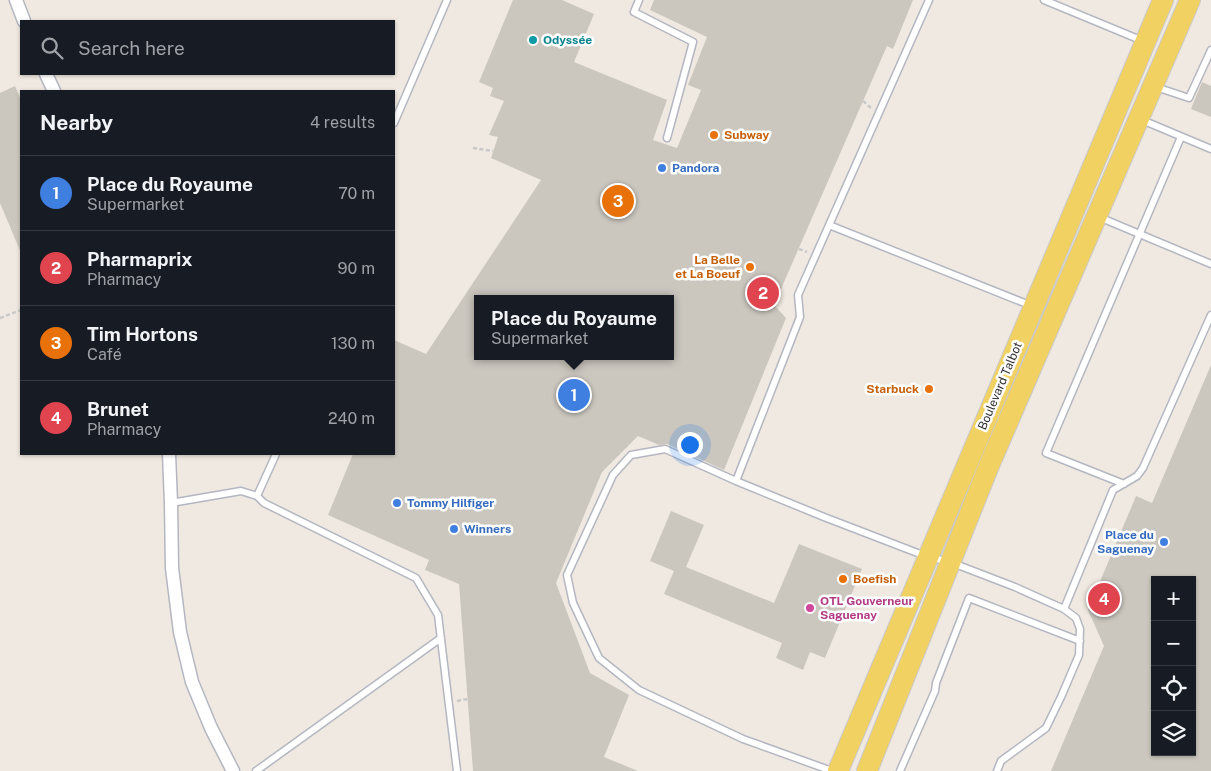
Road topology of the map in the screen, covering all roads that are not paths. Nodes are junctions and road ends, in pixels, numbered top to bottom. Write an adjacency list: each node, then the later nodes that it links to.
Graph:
1 (16, 0): 8 (street)
2 (447, 0): 15 (lane)
3 (639, 0): 17 (lane)
4 (930, 0): 20 (lane)
5 (1044, 0): 9 (lane)
6 (1163, 0): 9 (main road, Boulevard Talbot)
7 (1190, 0): 12 (main road, Boulevard Talbot)
8 (24, 20)
9 (1144, 41): 23 (main road, Boulevard Talbot)
10 (1211, 50): 12 (lane)
11 (46, 75): 13 (street)
12 (1153, 85): 14 (main road, Boulevard Talbot)
13 (54, 90)
14 (1138, 118): 16 (lane); 19 (main road, Boulevard Talbot)
15 (395, 121)
16 (1181, 136): 18 (lane); 21 (lane)
17 (667, 138)
18 (1211, 149)
19 (1096, 215): 21 (lane); 32 (main road, Boulevard Talbot)
20 (829, 225): 23 (lane); 27 (lane)
21 (1140, 234): 22 (lane); 28 (lane)
22 (1211, 264)
23 (1034, 307): 31 (main road, Boulevard Talbot)
24 (1211, 315): 28 (lane)
25 (168, 455): 30 (street)
26 (276, 455): 29 (lane)
27 (736, 481): 31 (lane); 39 (lane)
28 (1124, 484): 33 (lane)
29 (257, 496): 30 (lane); 34 (lane)
30 (171, 503): 36 (street)
31 (928, 557): 32 (lane); 40 (main road, Boulevard Talbot)
32 (950, 562): 33 (lane); 41 (main road, Boulevard Talbot)
33 (1064, 609): 35 (lane)
34 (441, 638): 37 (lane); 38 (lane)
35 (1080, 641): 42 (lane); 43 (lane)
36 (233, 771)
37 (256, 771)
38 (457, 771)
39 (832, 771)
40 (838, 771)
41 (867, 771)
42 (900, 771)
43 (997, 771)

